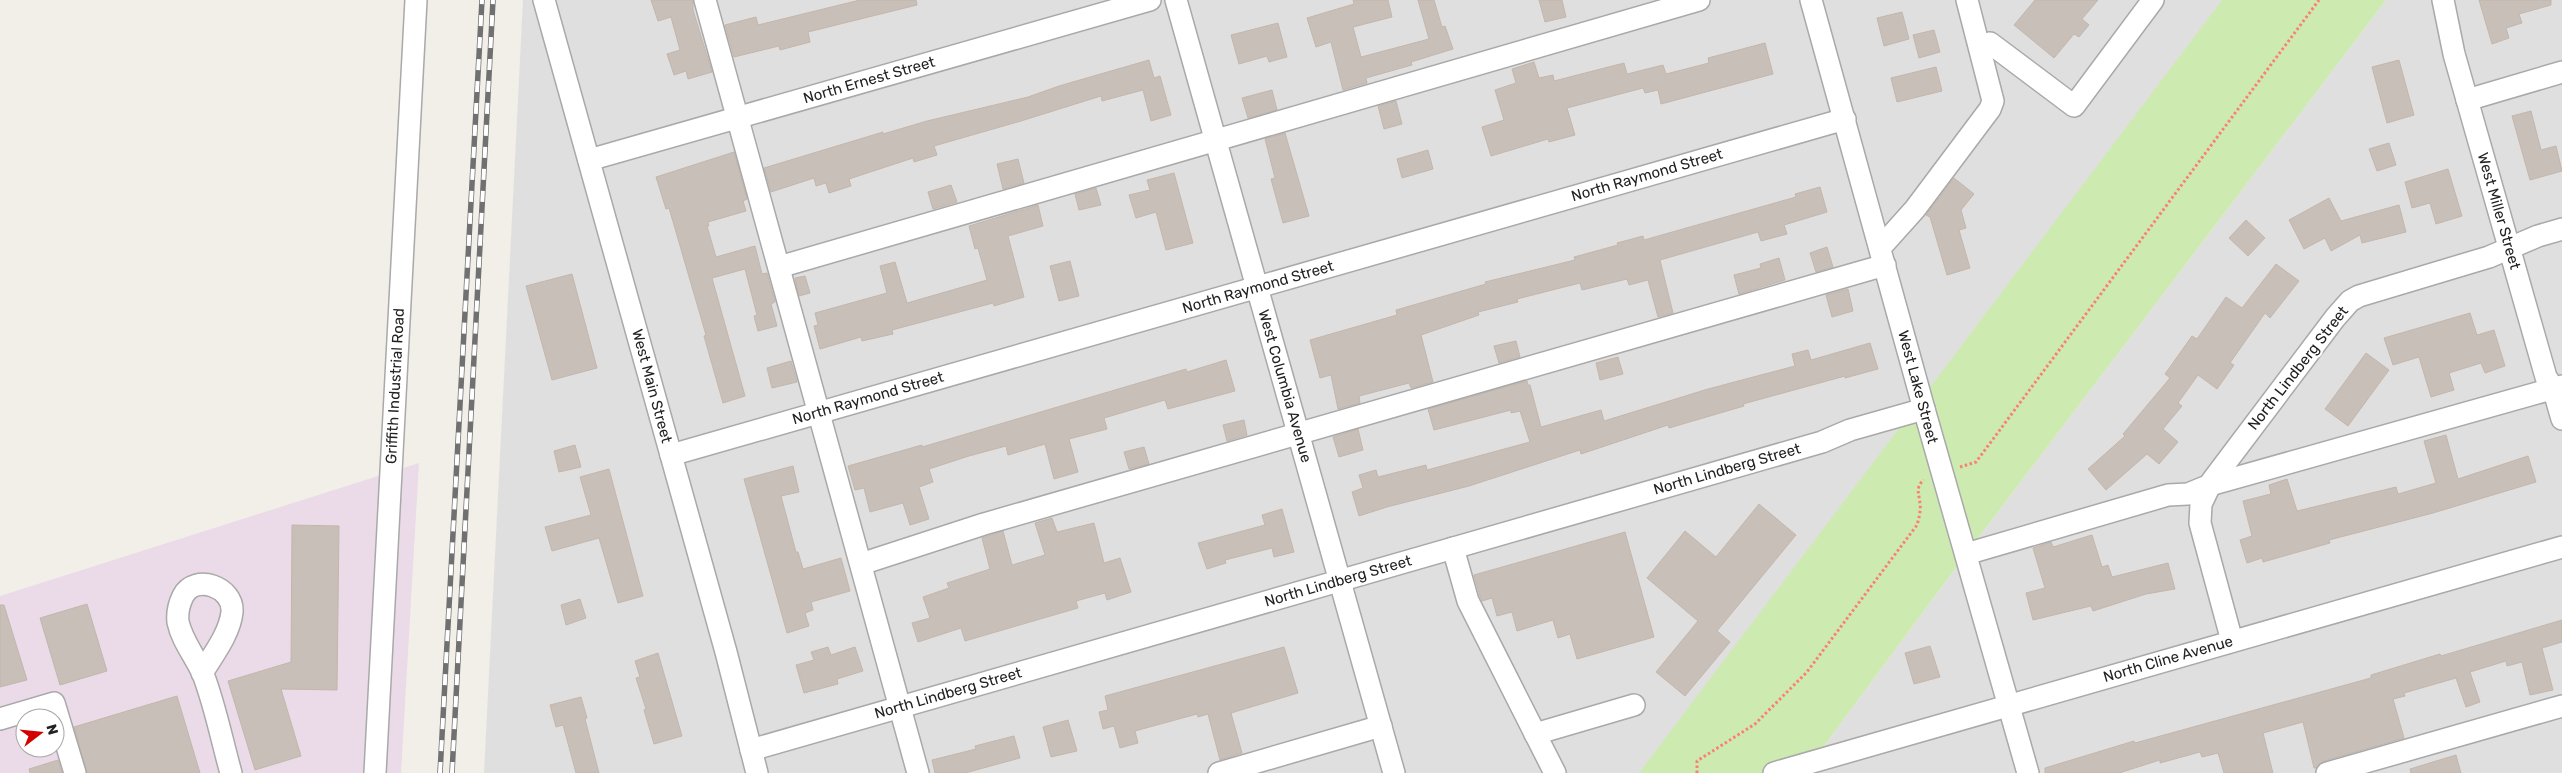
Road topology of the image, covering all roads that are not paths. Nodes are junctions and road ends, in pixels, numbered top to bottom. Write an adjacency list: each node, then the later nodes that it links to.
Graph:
1 (416, 0): 47 (street, Griffith Industrial Road)
2 (544, 0): 17 (street, West Main Street)
3 (705, 0): 14 (street)
4 (1150, 0): 14 (street, North Ernest Street)
5 (1176, 0): 16 (street, West Columbia Avenue)
6 (1699, 0): 16 (street)
7 (1811, 0): 15 (street, West Lake Street)
8 (1967, 0): 20 (street)
9 (2153, 0): 11 (street)
10 (2443, 0): 13 (street, West Miller Street)
11 (1990, 43)
12 (2562, 72): 13 (street)
13 (2467, 100): 19 (street, West Miller Street)
14 (737, 118): 17 (street, North Ernest Street); 21 (street)
15 (1845, 119): 20 (street, West Lake Street); 22 (street, North Raymond Street)
16 (1216, 140): 21 (street); 22 (street, West Columbia Avenue)
17 (589, 160): 28 (street, West Main Street)
18 (2562, 229): 19 (street, North Lindberg Street)
19 (2509, 249): 23 (street, West Miller Street); 29 (street, North Lindberg Street)
20 (1882, 257): 24 (street, West Lake Street); 27 (street)
21 (779, 267): 25 (street)
22 (1257, 286): 25 (street, North Raymond Street); 27 (street, West Columbia Avenue)
23 (2558, 387): 26 (street, West Miller Street); 29 (street)
24 (1924, 409): 31 (street, North Lindberg Street); 32 (street, West Lake Street)
25 (819, 412): 28 (street, North Raymond Street); 33 (street)
26 (2562, 419)
27 (1299, 433): 33 (street); 34 (street, West Columbia Avenue)
28 (671, 455): 44 (street, West Main Street)
29 (2210, 485): 32 (street); 35 (street, North Lindberg Street)
30 (2562, 547): 35 (street, North Cline Avenue)
31 (1452, 548): 34 (street, North Lindberg Street); 43 (street)
32 (1966, 554): 38 (street, West Lake Street)
33 (861, 564): 39 (street)
34 (1340, 580): 39 (street, North Lindberg Street); 42 (street, West Columbia Avenue)
35 (2232, 641): 38 (street, North Cline Avenue)
36 (202, 674): 46 (street)
37 (1634, 705): 43 (street)
38 (2009, 705): 53 (street, North Cline Avenue); 54 (street, West Lake Street)
39 (900, 706): 44 (street, North Lindberg Street); 49 (street)
40 (2562, 706): 55 (street)
41 (0, 719): 45 (street)
42 (1381, 726): 50 (street); 51 (street, West Columbia Avenue)
43 (1535, 734): 52 (street)
44 (751, 750): 48 (street, West Main Street)
45 (75, 773)
46 (231, 773)
47 (376, 773)
48 (757, 773)
49 (918, 773)
50 (1219, 773)
51 (1394, 773)
52 (1555, 773)
53 (1774, 773)
54 (2028, 773)
55 (2327, 773)

